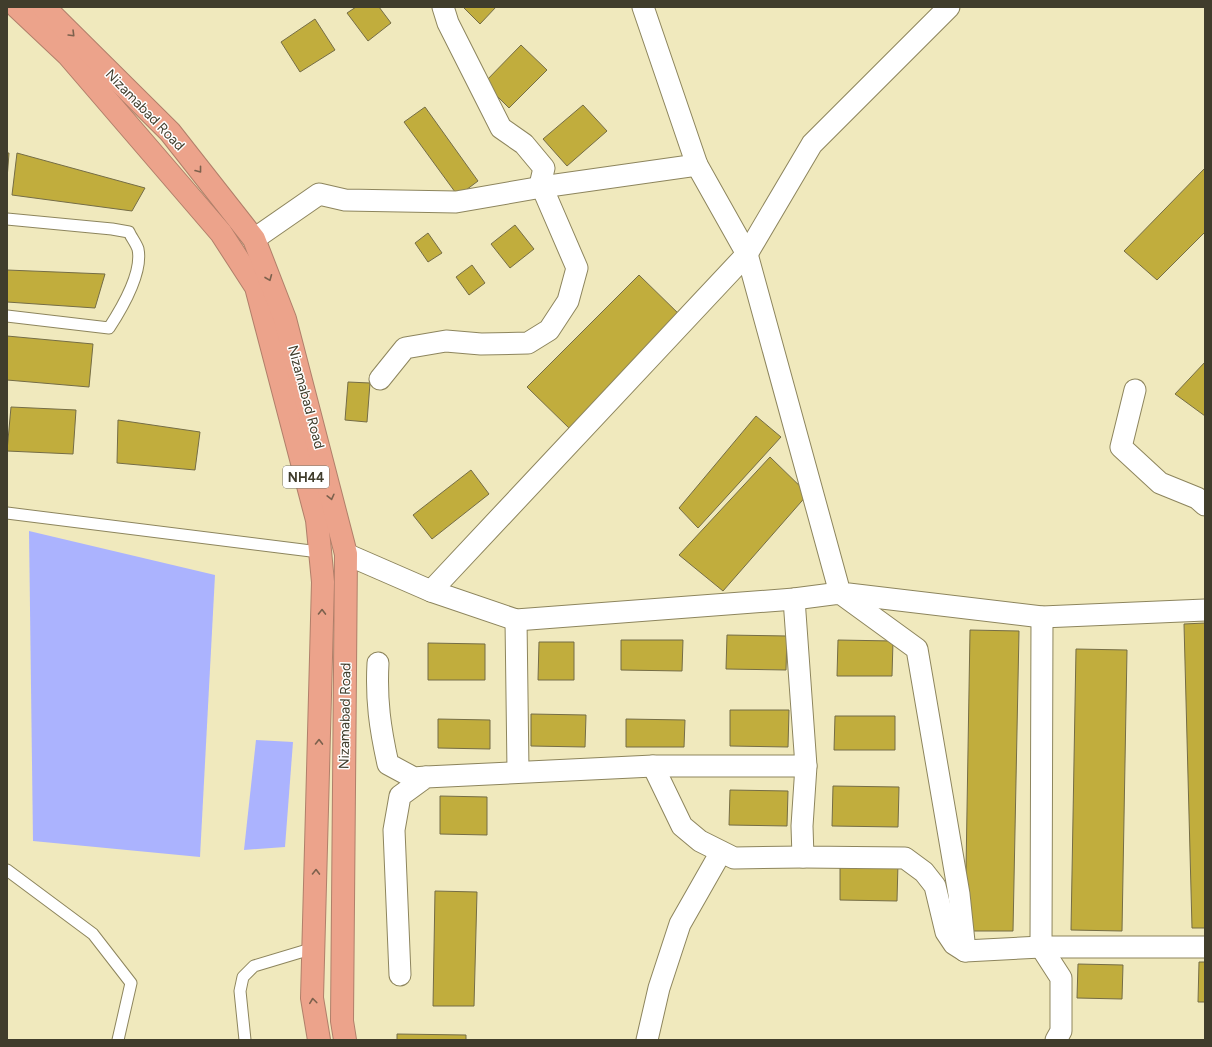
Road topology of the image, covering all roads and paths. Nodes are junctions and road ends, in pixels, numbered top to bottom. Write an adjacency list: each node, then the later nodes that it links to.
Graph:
1 (16, 7): 16 (highway, NH44)
2 (44, 7): 9 (highway, Nizamabad Road / NH44, one-way to 9)
3 (443, 7): 7 (street)
4 (643, 7): 6 (street)
5 (949, 7): 10 (street)
6 (697, 165): 7 (street); 10 (street)
7 (542, 187): 9 (street); 12 (street)
8 (7, 219): 11 (lane)
9 (254, 239): 17 (highway, Nizamabad Road / NH44, one-way to 17)
10 (747, 254): 18 (street); 19 (street)
11 (7, 316)
12 (380, 379)
13 (1135, 390): 14 (street)
14 (1205, 506)
15 (7, 513): 16 (lane)
16 (319, 552): 34 (highway, NH44, one-way to 16)
17 (346, 554): 18 (street); 40 (highway, Nizamabad Road / NH44)
18 (432, 592): 23 (street)
19 (840, 593): 20 (street); 22 (street); 35 (street)
20 (794, 599): 23 (street); 26 (street)
21 (1205, 610): 22 (street)
22 (1042, 617): 32 (street)
23 (516, 620): 27 (street)
24 (378, 663): 28 (street)
25 (653, 766): 26 (street); 27 (street); 29 (street)
26 (806, 766): 30 (street)
27 (518, 771): 28 (street)
28 (426, 777): 36 (street)
29 (720, 852): 30 (street); 41 (street)
30 (803, 857): 35 (street)
31 (7, 870): 37 (lane)
32 (1041, 947): 33 (street); 35 (street); 42 (street)
33 (1205, 947)
34 (314, 948): 38 (lane); 39 (highway, NH44, one-way to 34)
35 (965, 951)
36 (400, 975)
37 (118, 1040)
38 (245, 1040)
39 (319, 1040)
40 (345, 1040)
41 (647, 1040)
42 (1056, 1040)

